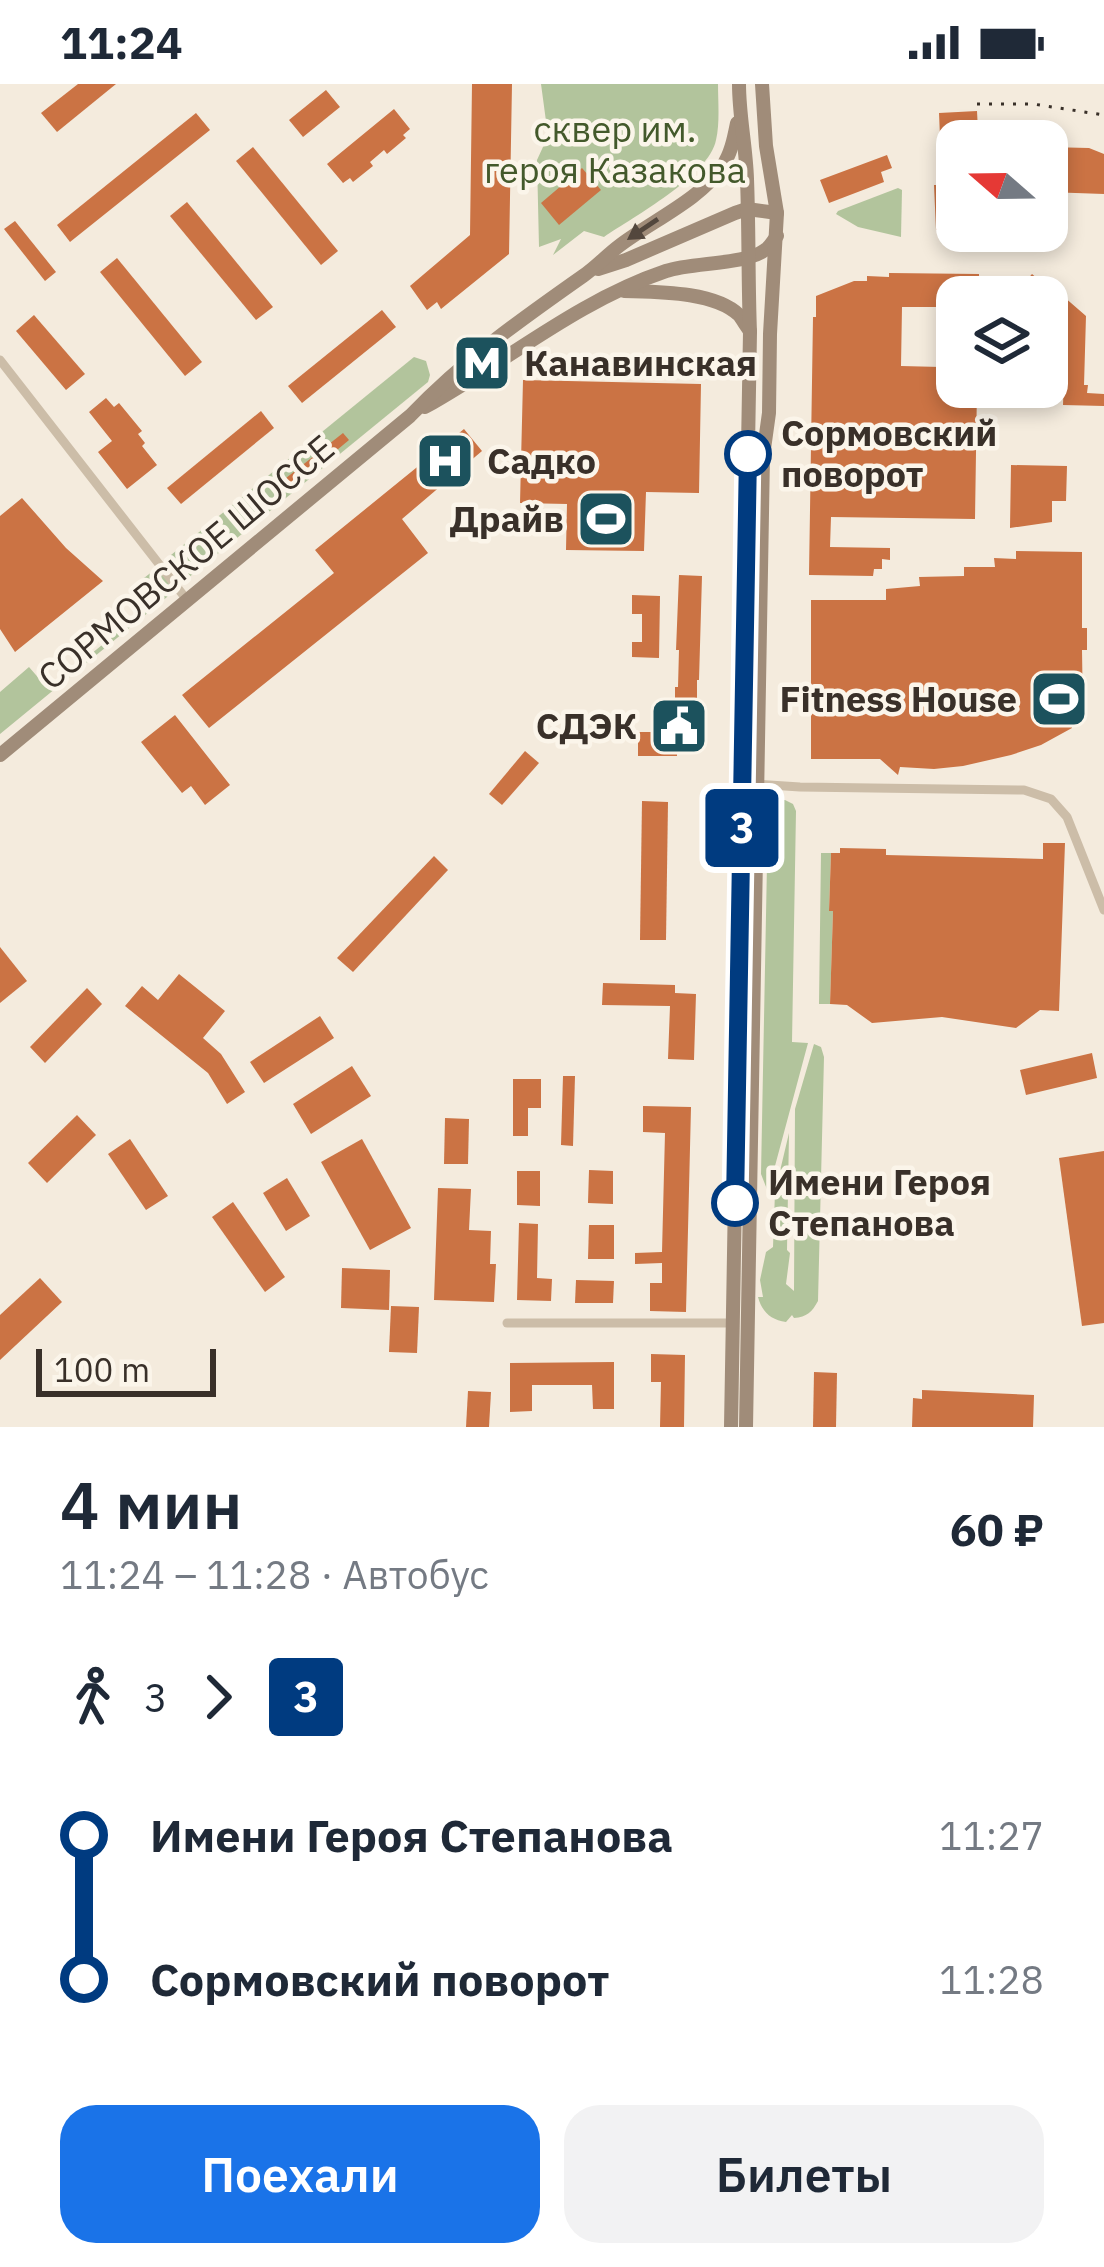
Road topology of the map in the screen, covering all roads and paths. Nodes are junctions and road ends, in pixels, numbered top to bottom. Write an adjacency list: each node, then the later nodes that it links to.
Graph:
1 (739, 84): 3 (main road)
2 (762, 84): 5 (main road)
3 (739, 117): 4 (main road); 8 (main road, СОРМОВСКОЕ ШОССЕ, one-way to 8)
4 (747, 209): 5 (main road); 7 (main road); 8 (main road, СОРМОВСКОЕ ШОССЕ)
5 (777, 213): 6 (main road)
6 (777, 235): 7 (main road, СОРМОВСКОЕ ШОССЕ); 15 (main road)
7 (748, 256): 9 (main road, СОРМОВСКОЕ ШОССЕ); 10 (main road)
8 (587, 273): 12 (main road, СОРМОВСКОЕ ШОССЕ)
9 (619, 291): 10 (main road); 12 (main road, СОРМОВСКОЕ ШОССЕ)
10 (750, 332): 15 (main road)
11 (0, 360): 13 (street)
12 (410, 416): 13 (main road, СОРМОВСКОЕ ШОССЕ)
13 (187, 600): 14 (main road, СОРМОВСКОЕ ШОССЕ)
14 (0, 755)
15 (750, 783): 16 (street); 18 (main road); 20 (main road)
16 (1104, 910)
17 (507, 1323): 18 (street)
18 (734, 1323): 19 (main road)
19 (731, 1427)
20 (746, 1427)

